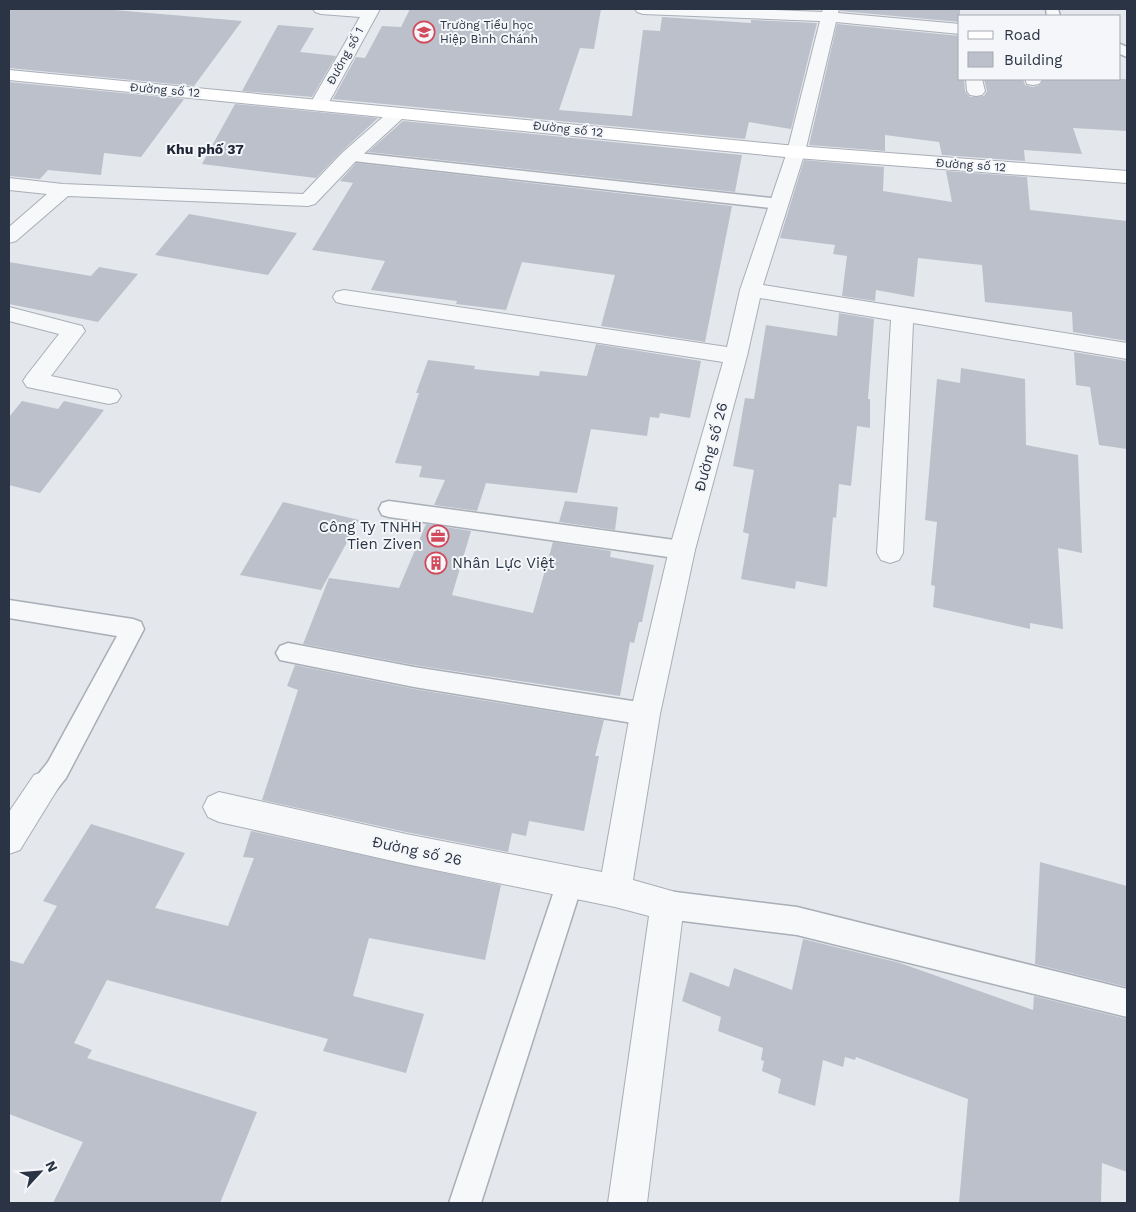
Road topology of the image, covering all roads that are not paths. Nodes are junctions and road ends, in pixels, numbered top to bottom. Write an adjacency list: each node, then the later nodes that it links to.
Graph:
1 (321, 9): 3 (street)
2 (643, 9): 4 (street)
3 (371, 11): 7 (street, Đường số 1)
4 (830, 13): 5 (street); 9 (street, Đường số 26)
5 (958, 29)
6 (9, 75): 7 (street, Đường số 12)
7 (319, 104): 8 (street, Đường số 12)
8 (398, 113): 9 (street, Đường số 12); 10 (street)
9 (796, 152): 11 (street, Đường số 12); 14 (street, Đường số 26)
10 (349, 157): 13 (street); 14 (lane)
11 (1127, 177)
12 (9, 184): 13 (street)
13 (63, 190): 15 (street)
14 (780, 204): 16 (street, Đường số 26)
15 (9, 237)
16 (752, 290): 19 (street); 21 (street, Đường số 26)
17 (344, 297): 21 (street)
18 (9, 314): 22 (street)
19 (902, 315): 20 (street); 25 (street)
20 (1127, 351)
21 (736, 356): 24 (street, Đường số 26)
22 (109, 396)
23 (389, 509): 24 (lane)
24 (682, 550): 28 (street, Đường số 26)
25 (890, 553)
26 (9, 609): 29 (lane)
27 (288, 653): 28 (lane)
28 (645, 714): 33 (street, Đường số 26)
29 (45, 785): 31 (street)
30 (219, 807): 32 (street, Đường số 26)
31 (9, 839)
32 (570, 882): 33 (street, Đường số 26); 36 (lane)
33 (615, 891): 34 (street, Đường số 26)
34 (667, 905): 35 (lane); 37 (street)
35 (1127, 1003)
36 (465, 1203)
37 (627, 1203)

